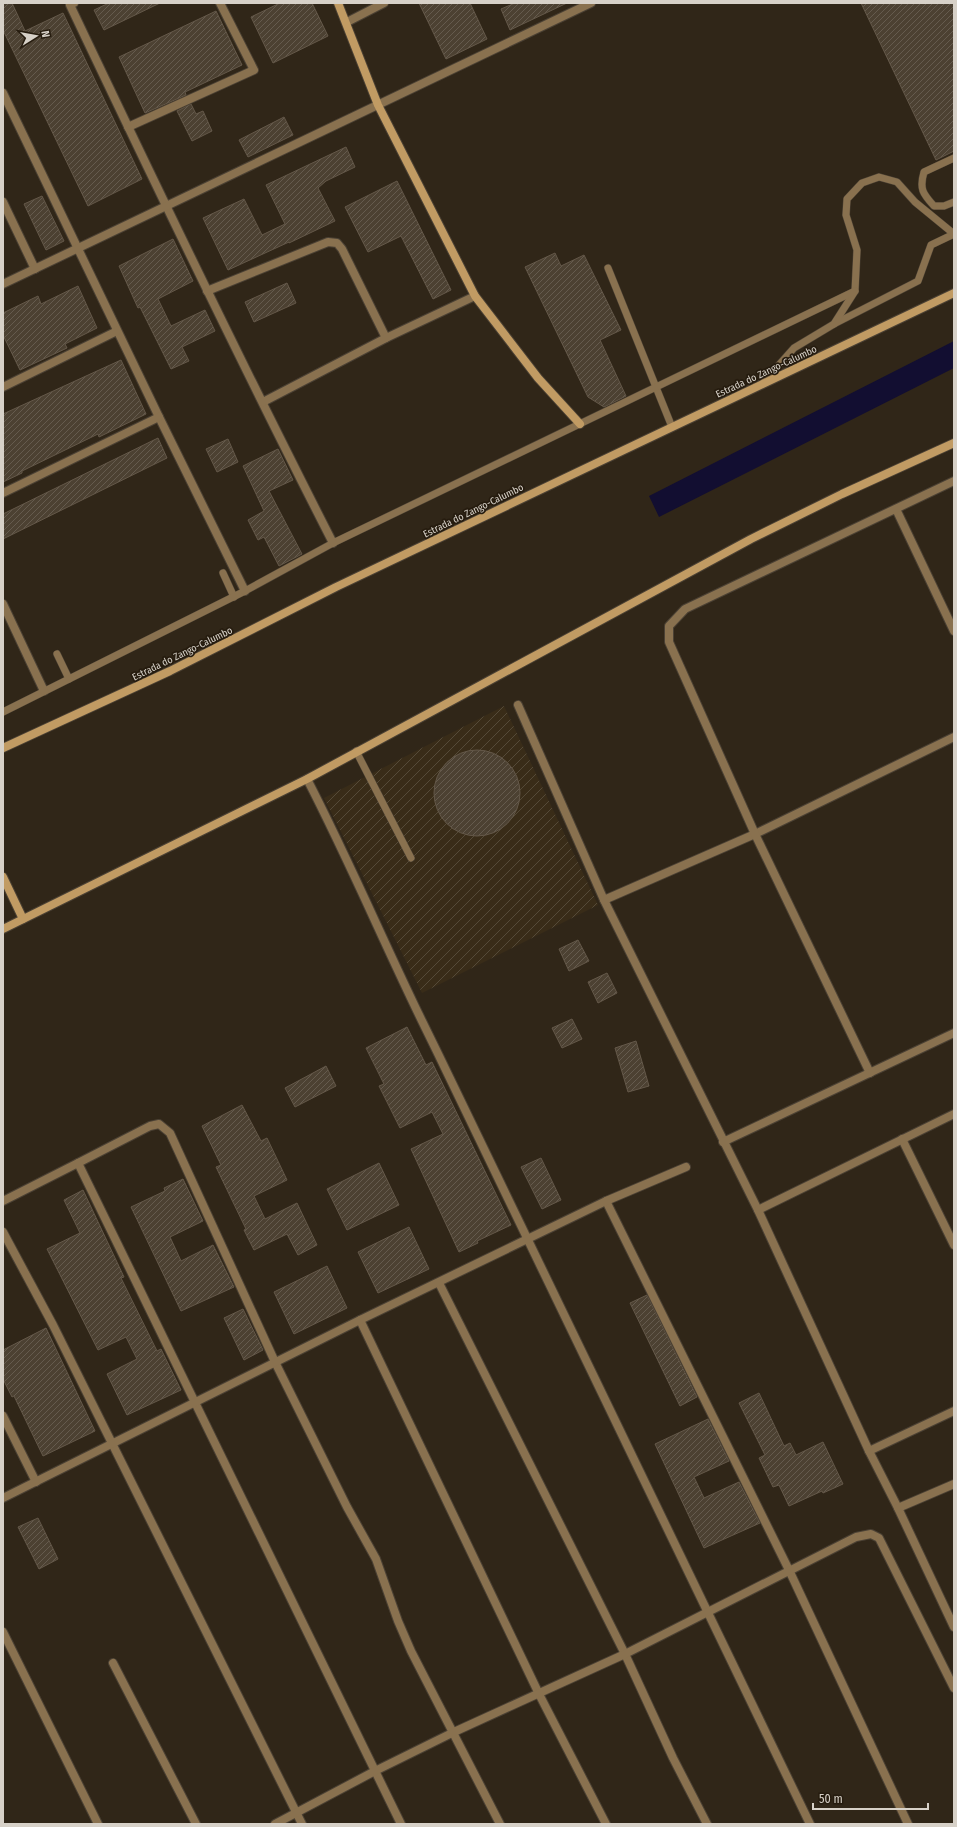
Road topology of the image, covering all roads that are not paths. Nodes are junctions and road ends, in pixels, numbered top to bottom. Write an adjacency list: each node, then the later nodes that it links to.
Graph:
1 (74, 3): 9 (street)
2 (220, 3): 9 (street)
3 (338, 3): 6 (main road)
4 (384, 3): 6 (street)
5 (591, 3): 8 (street)
6 (346, 22): 8 (main road)
7 (3, 93): 15 (street)
8 (378, 105): 13 (street); 22 (main road)
9 (128, 127): 13 (street)
10 (954, 158): 12 (lane)
11 (3, 202): 17 (street)
12 (954, 202)
13 (167, 206): 15 (street); 19 (street)
14 (954, 234): 20 (lane); 23 (lane)
15 (79, 248): 17 (street); 24 (street)
16 (608, 268): 27 (lane)
17 (35, 269): 18 (street)
18 (3, 284)
19 (207, 291): 25 (street); 29 (street)
20 (855, 291): 23 (lane); 27 (lane)
21 (954, 293): 26 (main road, Estrada do Zango-Calumbo)
22 (476, 296): 25 (street); 31 (main road)
23 (834, 324): 26 (lane)
24 (117, 330): 28 (street); 30 (street)
25 (386, 338): 29 (street)
26 (762, 384): 32 (main road, Estrada do Zango-Calumbo)
27 (656, 386): 31 (lane); 32 (lane)
28 (3, 387)
29 (263, 402): 37 (street)
30 (159, 417): 35 (street); 39 (street)
31 (580, 424): 37 (lane)
32 (672, 427): 49 (main road, Estrada do Zango-Calumbo)
33 (954, 443): 50 (main road)
34 (954, 481): 36 (street)
35 (3, 493)
36 (896, 509): 42 (street); 52 (street)
37 (334, 543): 39 (lane)
38 (223, 573): 40 (lane)
39 (245, 591): 40 (lane)
40 (234, 596): 44 (lane)
41 (3, 604): 45 (street)
42 (954, 631)
43 (57, 654): 44 (lane)
44 (69, 679): 45 (lane)
45 (44, 691): 47 (lane)
46 (518, 705): 55 (street)
47 (3, 712)
48 (954, 737): 52 (street)
49 (3, 748)
50 (356, 752): 51 (main road); 53 (lane)
51 (307, 779): 56 (main road); 69 (street)
52 (755, 834): 55 (street); 59 (street)
53 (411, 858)
54 (3, 877): 56 (main road)
55 (604, 900): 62 (street)
56 (23, 919): 57 (main road)
57 (3, 929)
58 (954, 1033): 59 (street)
59 (870, 1073): 62 (street)
60 (954, 1114): 61 (street)
61 (902, 1139): 67 (street); 70 (street)
62 (723, 1142): 67 (street)
63 (78, 1163): 65 (street); 73 (street); 74 (street)
64 (686, 1167): 66 (street)
65 (3, 1201)
66 (606, 1201): 69 (street); 83 (street)
67 (758, 1210): 78 (street)
68 (3, 1232): 77 (street)
69 (529, 1239): 71 (street); 84 (street)
70 (954, 1245)
71 (439, 1283): 72 (street); 87 (street)
72 (360, 1320): 73 (street); 90 (street)
73 (275, 1362): 74 (street); 91 (street)
74 (194, 1402): 77 (street); 92 (street)
75 (954, 1411): 78 (street)
76 (3, 1416): 79 (street)
77 (112, 1444): 79 (street); 93 (street)
78 (869, 1451): 82 (street)
79 (36, 1482): 81 (street)
80 (954, 1484): 82 (street)
81 (3, 1498)
82 (898, 1508): 85 (street)
83 (789, 1570): 84 (street); 89 (street); 103 (street)
84 (709, 1613): 87 (street); 102 (street)
85 (954, 1627)
86 (3, 1632): 94 (street)
87 (625, 1654): 90 (street); 101 (street)
88 (113, 1663): 95 (street)
89 (954, 1688)
90 (539, 1694): 91 (street); 100 (street)
91 (454, 1732): 92 (street); 99 (street)
92 (375, 1771): 93 (street); 98 (street)
93 (297, 1813): 96 (street); 97 (street)
94 (98, 1824)
95 (196, 1824)
96 (275, 1824)
97 (302, 1824)
98 (401, 1824)
99 (500, 1824)
100 (606, 1824)
101 (707, 1824)
102 (810, 1824)
103 (908, 1824)

